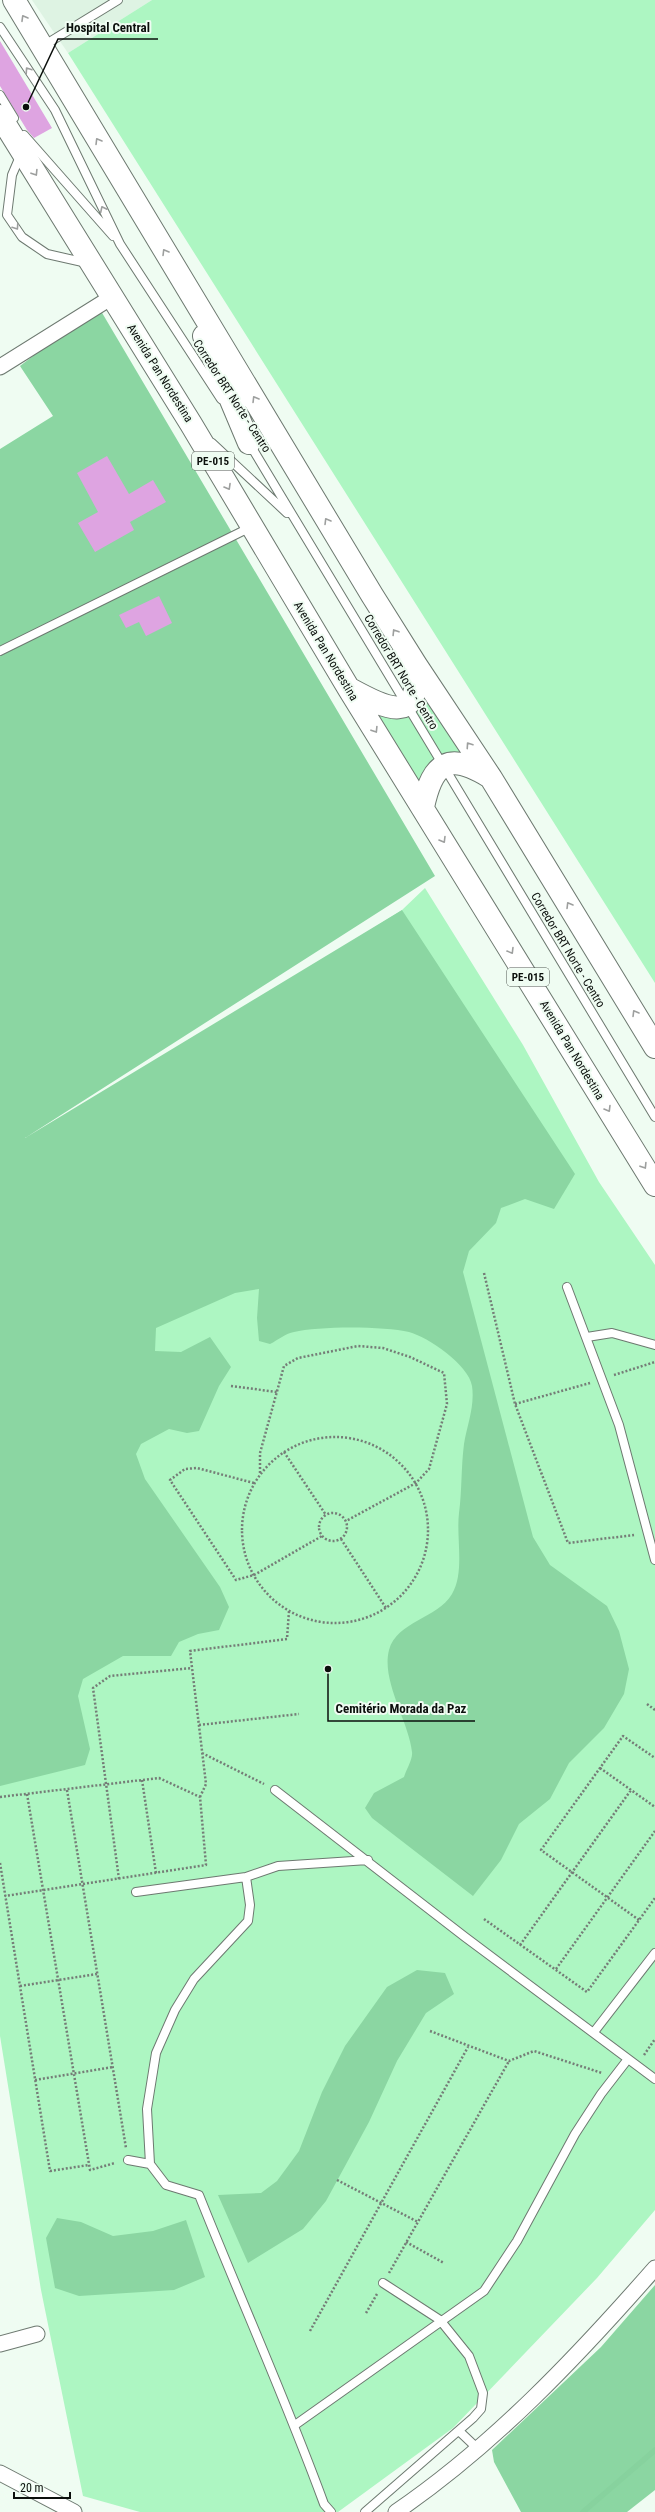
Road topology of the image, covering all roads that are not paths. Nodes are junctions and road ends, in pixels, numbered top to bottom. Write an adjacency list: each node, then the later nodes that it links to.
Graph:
1 (14, 0): 4 (highway, one-way to 1)
2 (118, 0): 4 (lane)
3 (0, 28): 8 (lane, Corredor BRT Norte - Centro, one-way to 3)
4 (41, 47): 10 (highway, one-way to 4)
5 (0, 95): 8 (lane, Corredor BRT Norte - Centro)
6 (2, 125): 7 (highway, Avenida Pan Nordestina / PE-015)
7 (22, 151): 9 (highway, Avenida Pan Nordestina / PE-015, one-way to 9); 9 (lane, one-way to 9)
8 (120, 244): 14 (lane, Corredor BRT Norte - Centro)
9 (92, 264): 11 (highway, Avenida Pan Nordestina / PE-015)
10 (179, 276): 14 (highway); 18 (highway, one-way to 10)
11 (112, 298): 12 (street); 13 (highway, Avenida Pan Nordestina / PE-015)
12 (0, 367)
13 (191, 424): 15 (lane); 16 (highway, Avenida Pan Nordestina / PE-015, one-way to 16)
14 (249, 443): 15 (lane, Corredor BRT Norte - Centro)
15 (295, 520): 20 (lane, Corredor BRT Norte - Centro)
16 (252, 527): 17 (lane); 19 (highway, Avenida Pan Nordestina / PE-015)
17 (0, 651)
18 (416, 665): 20 (highway); 22 (highway, one-way to 18)
19 (349, 689): 20 (highway); 23 (highway, Avenida Pan Nordestina / PE-015, one-way to 23)
20 (407, 704): 21 (lane, Corredor BRT Norte - Centro)
21 (443, 766): 22 (highway); 23 (highway); 25 (lane, Corredor BRT Norte - Centro)
22 (491, 778): 24 (highway, one-way to 22)
23 (423, 806): 26 (highway, Avenida Pan Nordestina / PE-015, one-way to 26)
24 (655, 1047)
25 (655, 1117)
26 (655, 1184)
27 (568, 1287): 28 (lane)
28 (586, 1337): 29 (lane); 30 (lane)
29 (655, 1344)
30 (655, 1560)
31 (275, 1790): 32 (lane)
32 (368, 1860): 33 (lane); 36 (lane)
33 (246, 1877): 34 (lane); 40 (lane)
34 (136, 1892)
35 (655, 1953): 36 (lane)
36 (594, 2032): 37 (lane)
37 (628, 2058): 38 (lane); 43 (lane)
38 (655, 2079)
39 (128, 2160): 40 (lane)
40 (150, 2164): 46 (lane)
41 (655, 2268): 48 (street)
42 (383, 2283): 43 (lane)
43 (440, 2320): 46 (lane); 47 (lane)
44 (37, 2334): 45 (street)
45 (0, 2344)
46 (295, 2425): 51 (lane)
47 (459, 2431): 48 (lane); 52 (lane)
48 (478, 2449): 53 (street)
49 (0, 2473): 50 (street)
50 (74, 2512)
51 (331, 2512)
52 (365, 2512)
53 (396, 2512)

